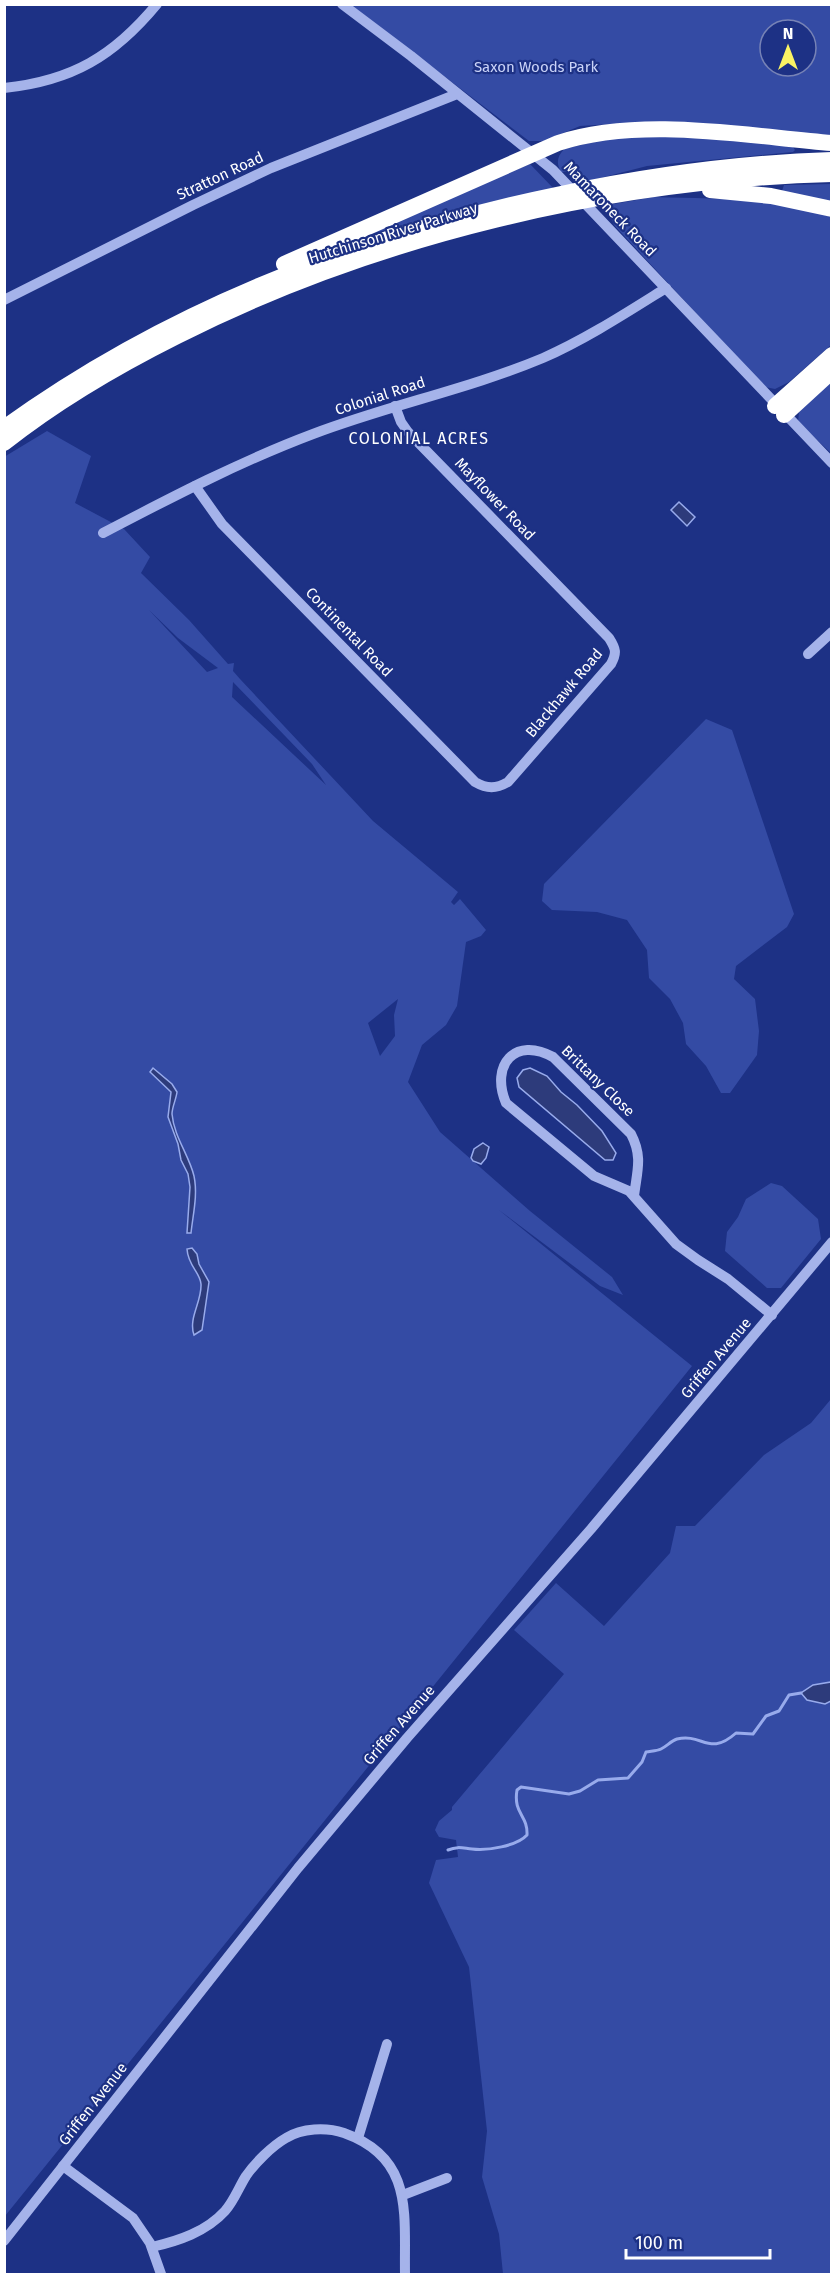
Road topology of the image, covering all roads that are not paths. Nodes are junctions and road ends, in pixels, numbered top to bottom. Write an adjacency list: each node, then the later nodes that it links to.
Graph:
1 (157, 4): 3 (street)
2 (342, 4): 4 (street, Mamaroneck Road)
3 (4, 88)
4 (457, 94): 6 (street, Mamaroneck Road); 12 (street, Stratton Road)
5 (831, 143): 6 (highway)
6 (535, 154): 11 (street, Mamaroneck Road); 13 (highway)
7 (831, 160): 13 (highway, Hutchinson River Parkway)
8 (831, 174): 9 (highway, Hutchinson River Parkway)
9 (652, 189): 10 (highway); 19 (highway, Hutchinson River Parkway)
10 (831, 209)
11 (666, 288): 16 (street, Colonial Road); 17 (street, Mamaroneck Road)
12 (4, 300)
13 (203, 310): 18 (highway, Hutchinson River Parkway)
14 (831, 355): 17 (highway)
15 (831, 371): 17 (highway)
16 (395, 406): 21 (street, Colonial Road); 23 (street, Mayflower Road)
17 (780, 411): 20 (street, Mamaroneck Road)
18 (4, 428)
19 (4, 443)
20 (831, 463)
21 (195, 486): 22 (street, Colonial Road); 26 (street, Continental Road)
22 (103, 533)
23 (581, 608): 26 (street, Blackhawk Road)
24 (831, 632): 25 (street)
25 (808, 654)
26 (490, 788)
27 (634, 1196): 27 (street, Brittany Close); 29 (street, Brittany Close)
28 (831, 1242): 29 (street, Griffen Avenue)
29 (772, 1315): 32 (street, Griffen Avenue)
30 (387, 2044): 31 (street)
31 (358, 2138): 34 (street); 36 (street)
32 (63, 2166): 35 (street, Griffen Avenue); 36 (street)
33 (447, 2178): 34 (street)
34 (403, 2194): 38 (street)
35 (4, 2241)
36 (152, 2247): 37 (street)
37 (161, 2274)
38 (405, 2274)

